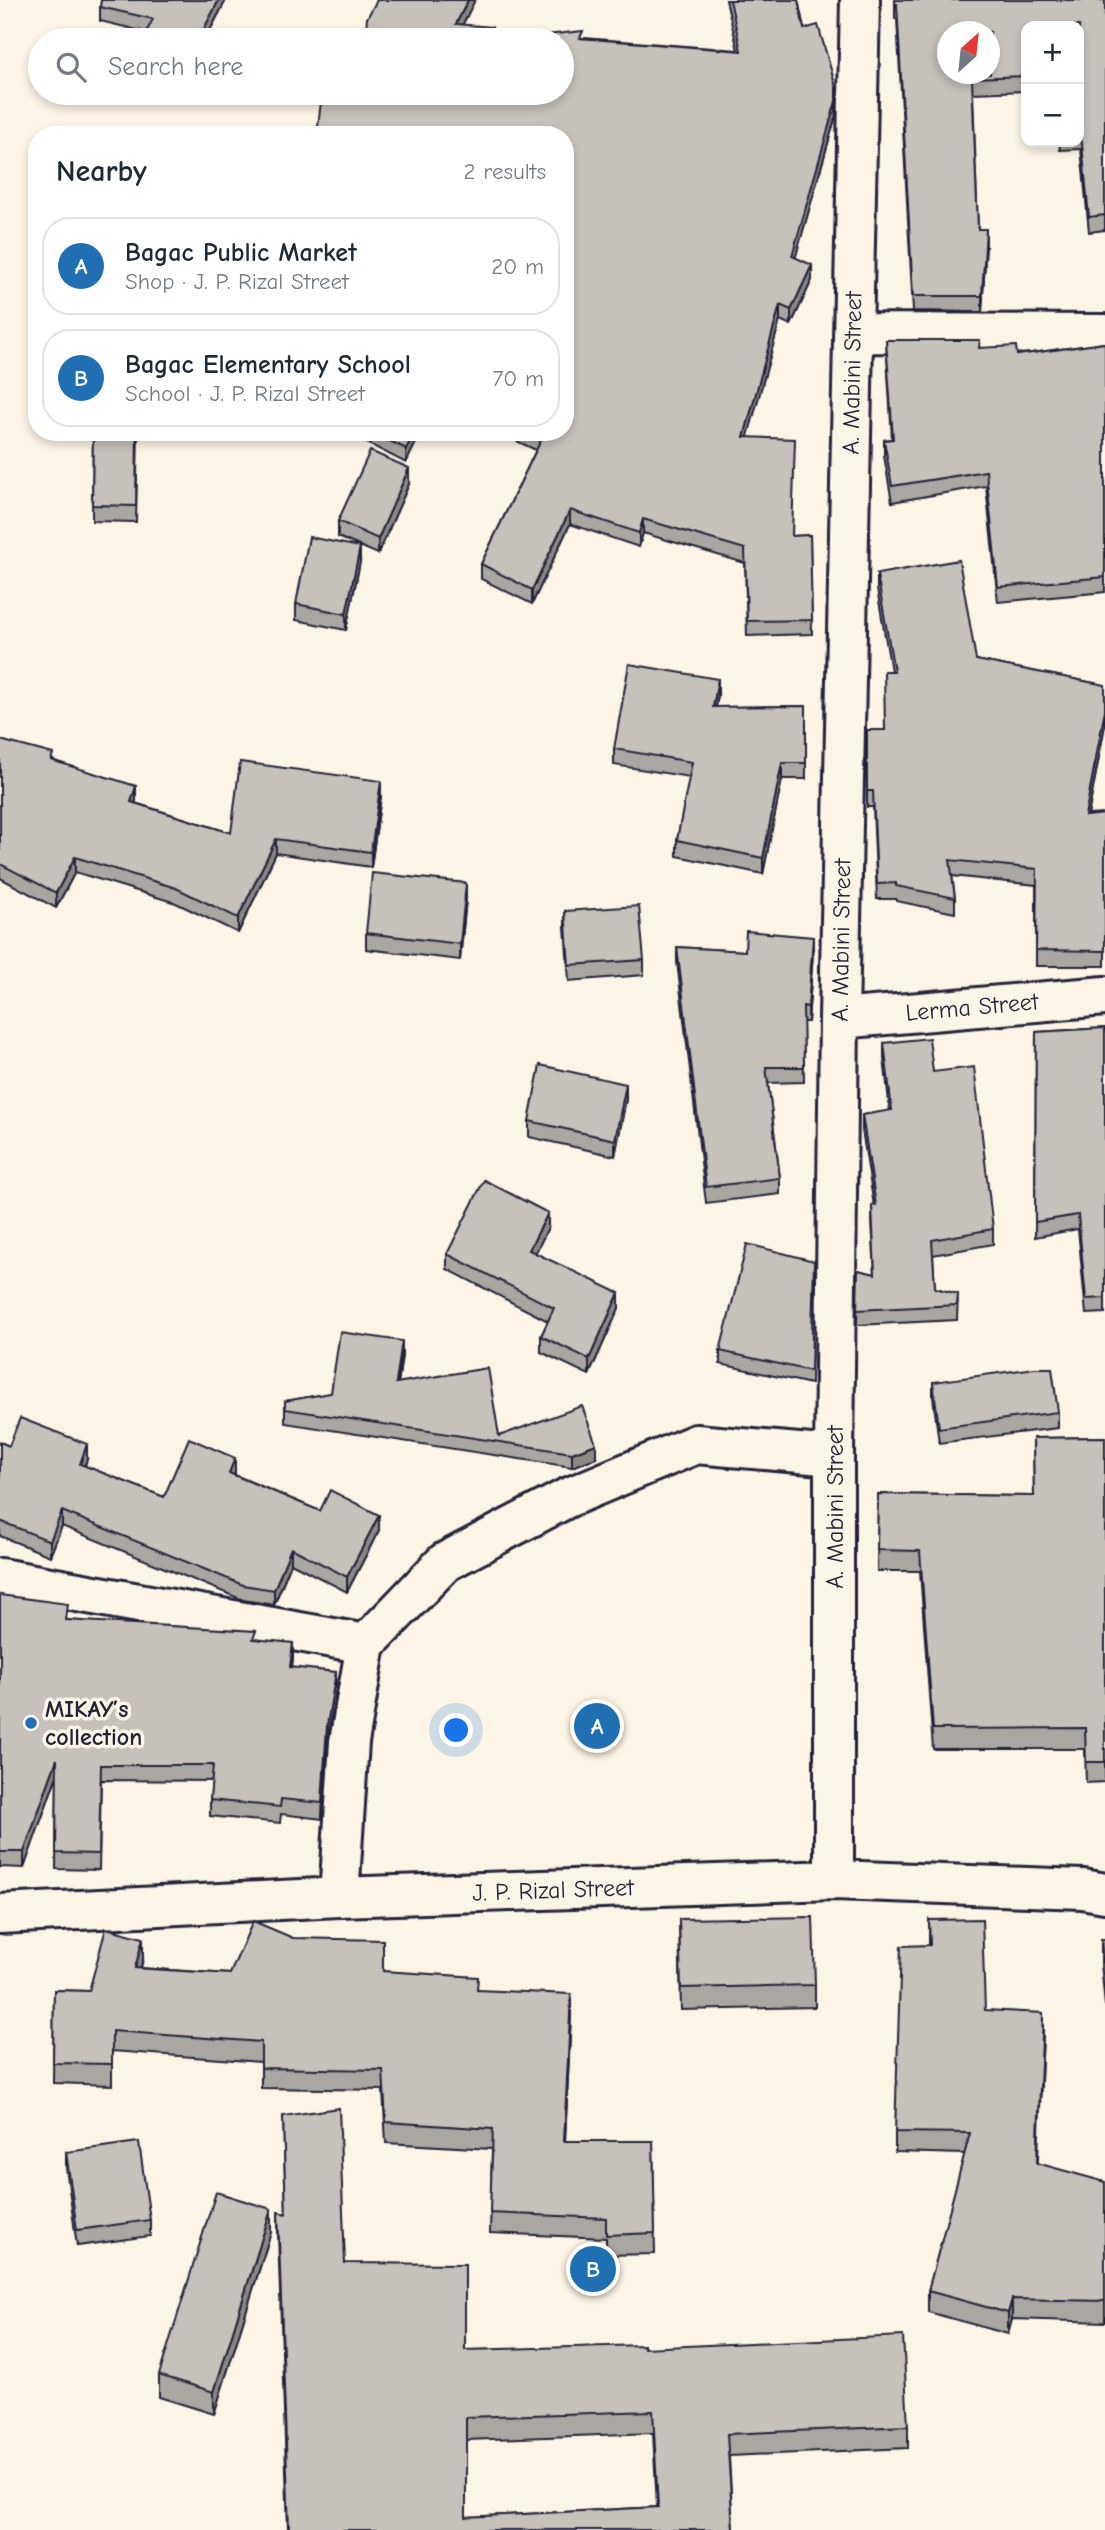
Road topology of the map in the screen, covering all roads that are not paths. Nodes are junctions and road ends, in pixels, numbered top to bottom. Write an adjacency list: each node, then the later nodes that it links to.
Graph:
1 (860, 0): 2 (street, A. Mabini Street)
2 (853, 333): 3 (street); 5 (street, A. Mabini Street)
3 (1105, 334)
4 (1105, 996): 5 (street, Lerma Street)
5 (839, 1018): 6 (street, A. Mabini Street)
6 (834, 1456): 8 (street); 9 (street, A. Mabini Street)
7 (0, 1578): 8 (street)
8 (366, 1644): 11 (street)
9 (834, 1880): 10 (street, J. P. Rizal Street); 11 (street, J. P. Rizal Street)
10 (1105, 1893)
11 (339, 1897): 12 (street, J. P. Rizal Street)
12 (0, 1914)

